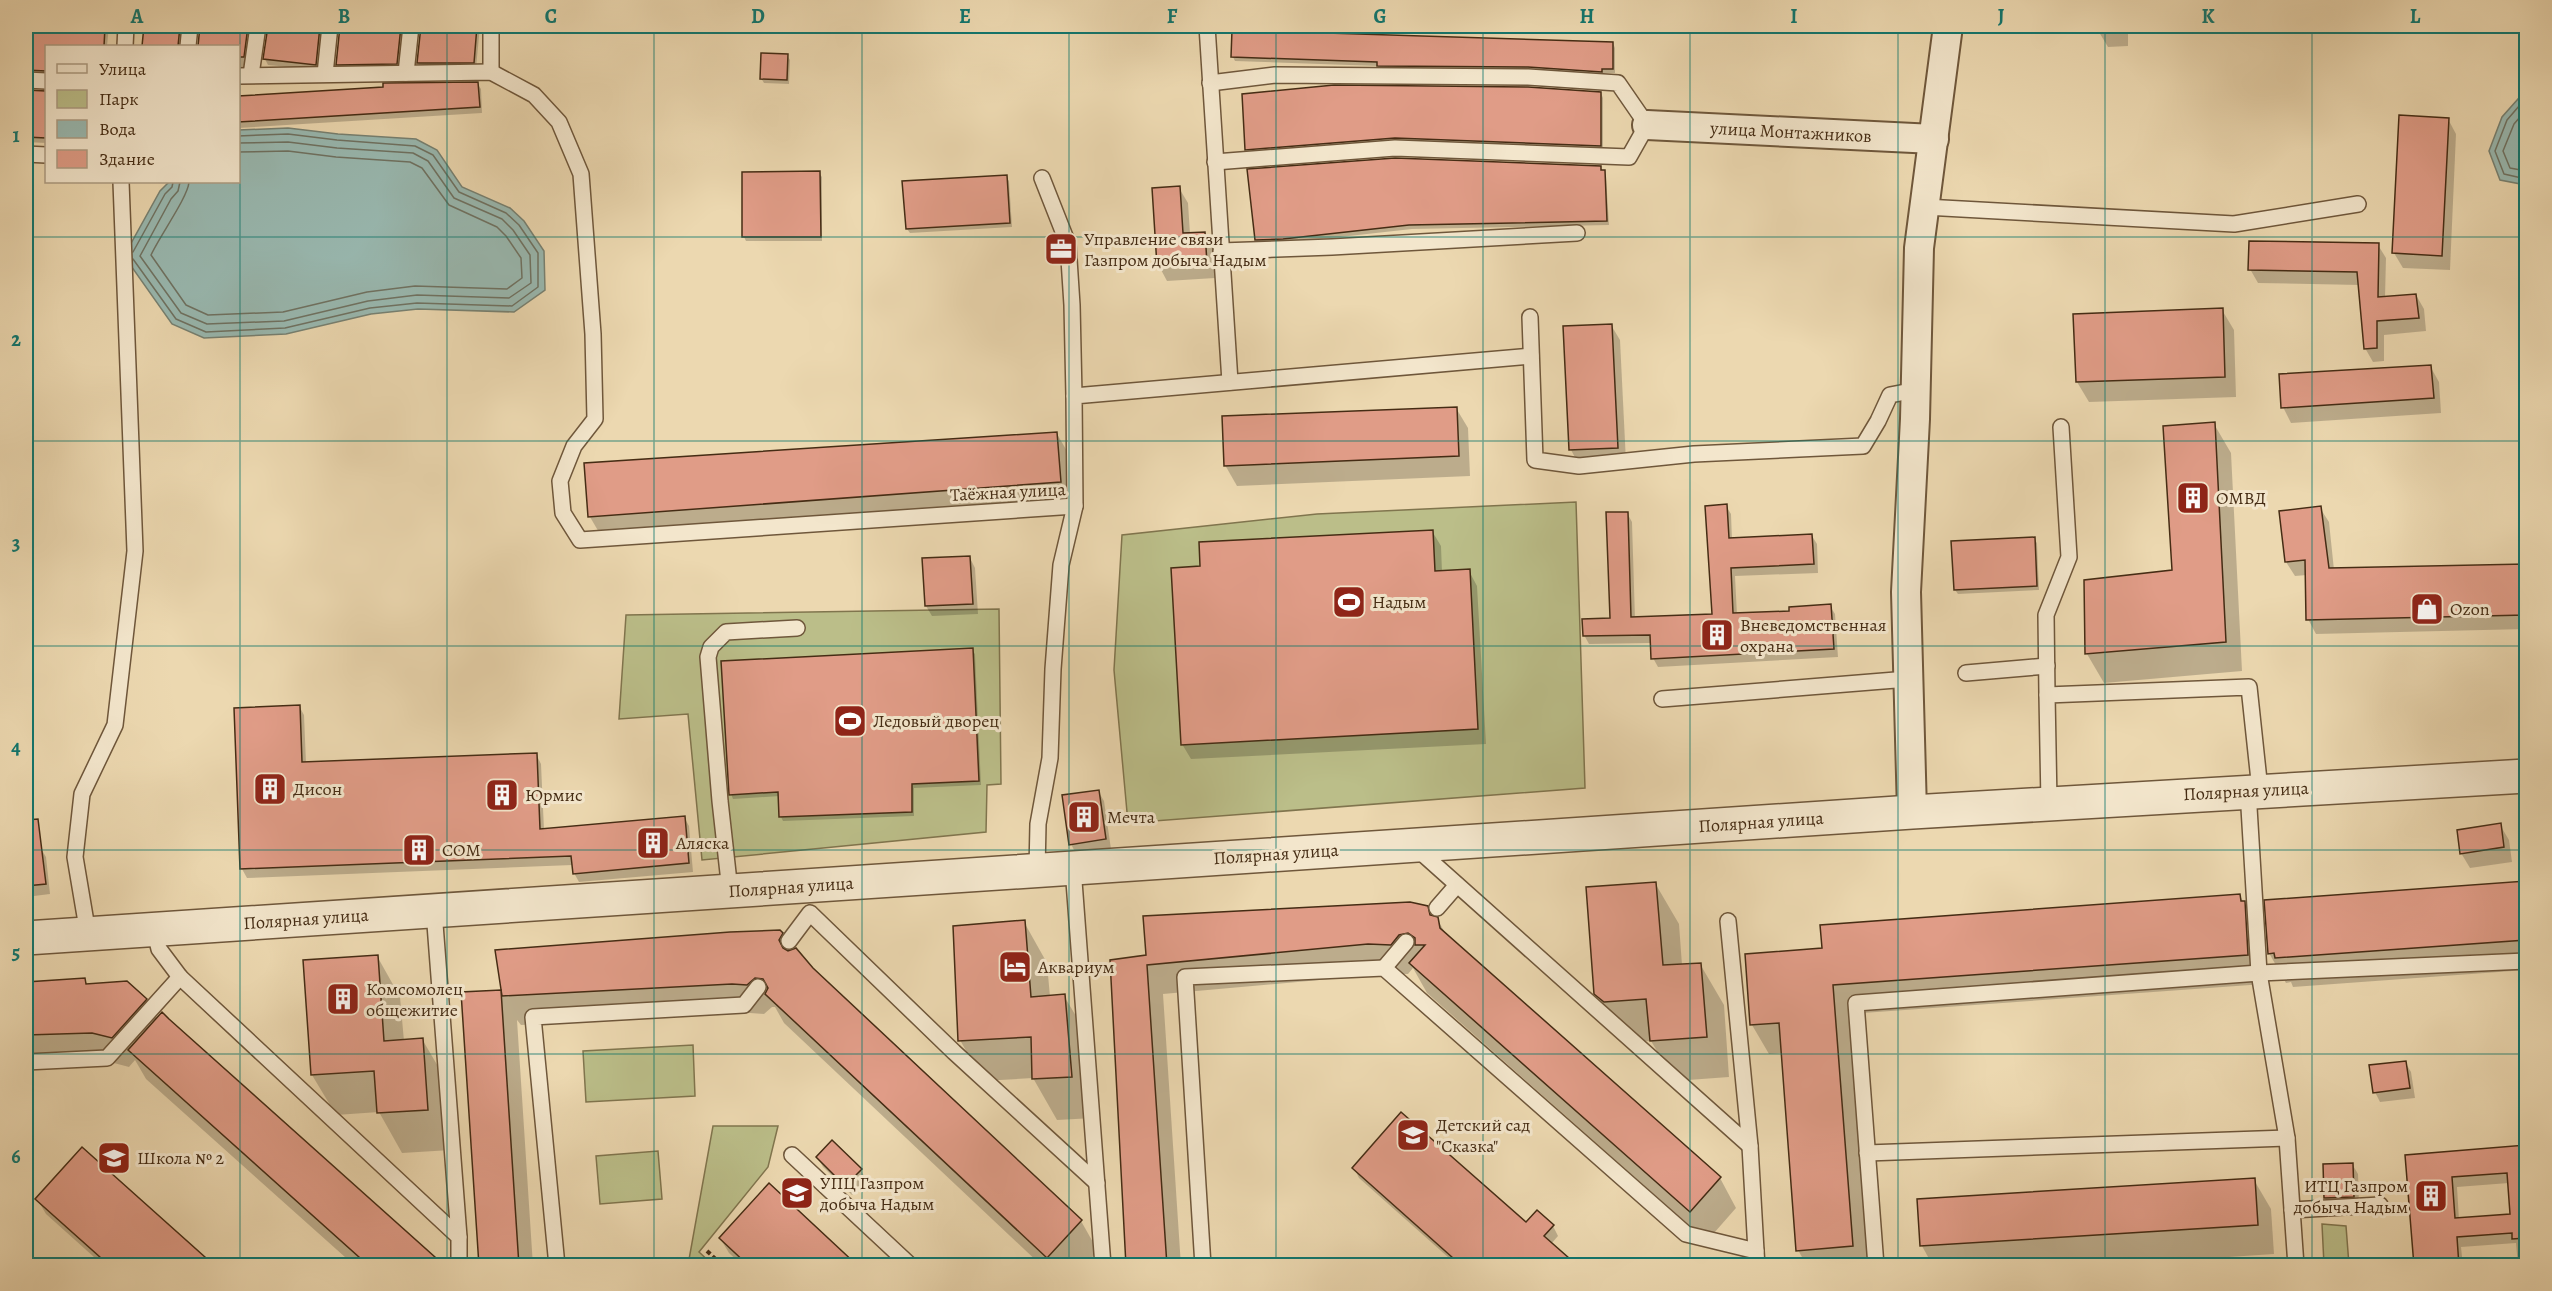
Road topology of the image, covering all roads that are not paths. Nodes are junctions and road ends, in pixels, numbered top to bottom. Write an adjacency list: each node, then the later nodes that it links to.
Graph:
1 (126, 26): 9 (lane)
2 (190, 26): 10 (lane)
3 (258, 26): 14 (lane)
4 (330, 26): 13 (lane)
5 (411, 26): 12 (lane)
6 (491, 26): 11 (lane)
7 (1207, 26): 17 (lane)
8 (1948, 26): 19 (street)
9 (125, 45)
10 (188, 45)
11 (491, 72): 12 (lane); 35 (lane, Таёжная улица)
12 (406, 73): 13 (lane)
13 (326, 74): 14 (lane)
14 (245, 75)
15 (26, 80): 16 (lane)
16 (45, 81)
17 (1210, 83): 18 (lane); 22 (lane)
18 (1647, 125): 19 (street, улица Монтажников); 22 (lane)
19 (1934, 139): 26 (street)
20 (26, 154): 21 (lane)
21 (45, 155)
22 (1215, 162): 28 (lane)
23 (1042, 178): 33 (lane)
24 (121, 183): 56 (lane)
25 (2358, 204): 26 (lane)
26 (1925, 207): 32 (street)
27 (1577, 233): 28 (lane)
28 (1221, 250): 31 (lane)
29 (1530, 316): 30 (lane)
30 (1531, 356): 31 (lane); 32 (lane)
31 (1230, 382): 33 (lane)
32 (1916, 390): 39 (street)
33 (1074, 396): 35 (lane)
34 (2061, 427): 37 (lane)
35 (1075, 506): 48 (lane, Таёжная улица)
36 (797, 628): 50 (lane)
37 (2047, 666): 38 (lane); 40 (lane)
38 (1966, 673)
39 (1908, 678): 41 (lane); 45 (street)
40 (2047, 695): 43 (lane); 44 (lane)
41 (1662, 699)
42 (2526, 776): 43 (street, Полярная улица)
43 (2254, 790): 44 (street, Полярная улица); 62 (lane)
44 (2049, 803): 45 (street, Полярная улица)
45 (1912, 812): 46 (street, Полярная улица)
46 (1413, 845): 47 (street, Полярная улица); 49 (lane)
47 (1073, 868): 48 (street, Полярная улица); 70 (lane)
48 (1037, 870): 51 (street, Полярная улица)
49 (1457, 885): 52 (lane); 67 (lane)
50 (730, 891): 51 (street, Полярная улица); 53 (street, Полярная улица)
51 (808, 900): 58 (lane); 70 (lane)
52 (1437, 908)
53 (434, 911): 55 (street, Полярная улица); 73 (lane)
54 (1728, 921): 67 (lane)
55 (154, 929): 56 (street, Полярная улица); 63 (lane)
56 (88, 934): 57 (street, Полярная улица)
57 (26, 938)
58 (789, 941)
59 (1406, 942): 61 (lane)
60 (2526, 961): 62 (lane)
61 (1384, 968): 74 (lane); 79 (lane)
62 (2259, 973): 66 (lane); 68 (lane)
63 (180, 977): 65 (lane); 73 (lane)
64 (758, 987): 76 (lane)
65 (26, 1062)
66 (2286, 1138): 68 (lane); 72 (lane)
67 (1750, 1146): 74 (lane)
68 (1867, 1153): 80 (lane)
69 (792, 1155): 77 (lane)
70 (1096, 1183): 78 (lane)
71 (2380, 1205): 72 (lane)
72 (2292, 1210): 81 (lane)
73 (459, 1237): 75 (lane)
74 (1756, 1258)
75 (459, 1266)
76 (557, 1266)
77 (911, 1266)
78 (1103, 1266)
79 (1203, 1266)
80 (1876, 1266)
81 (2296, 1266)

